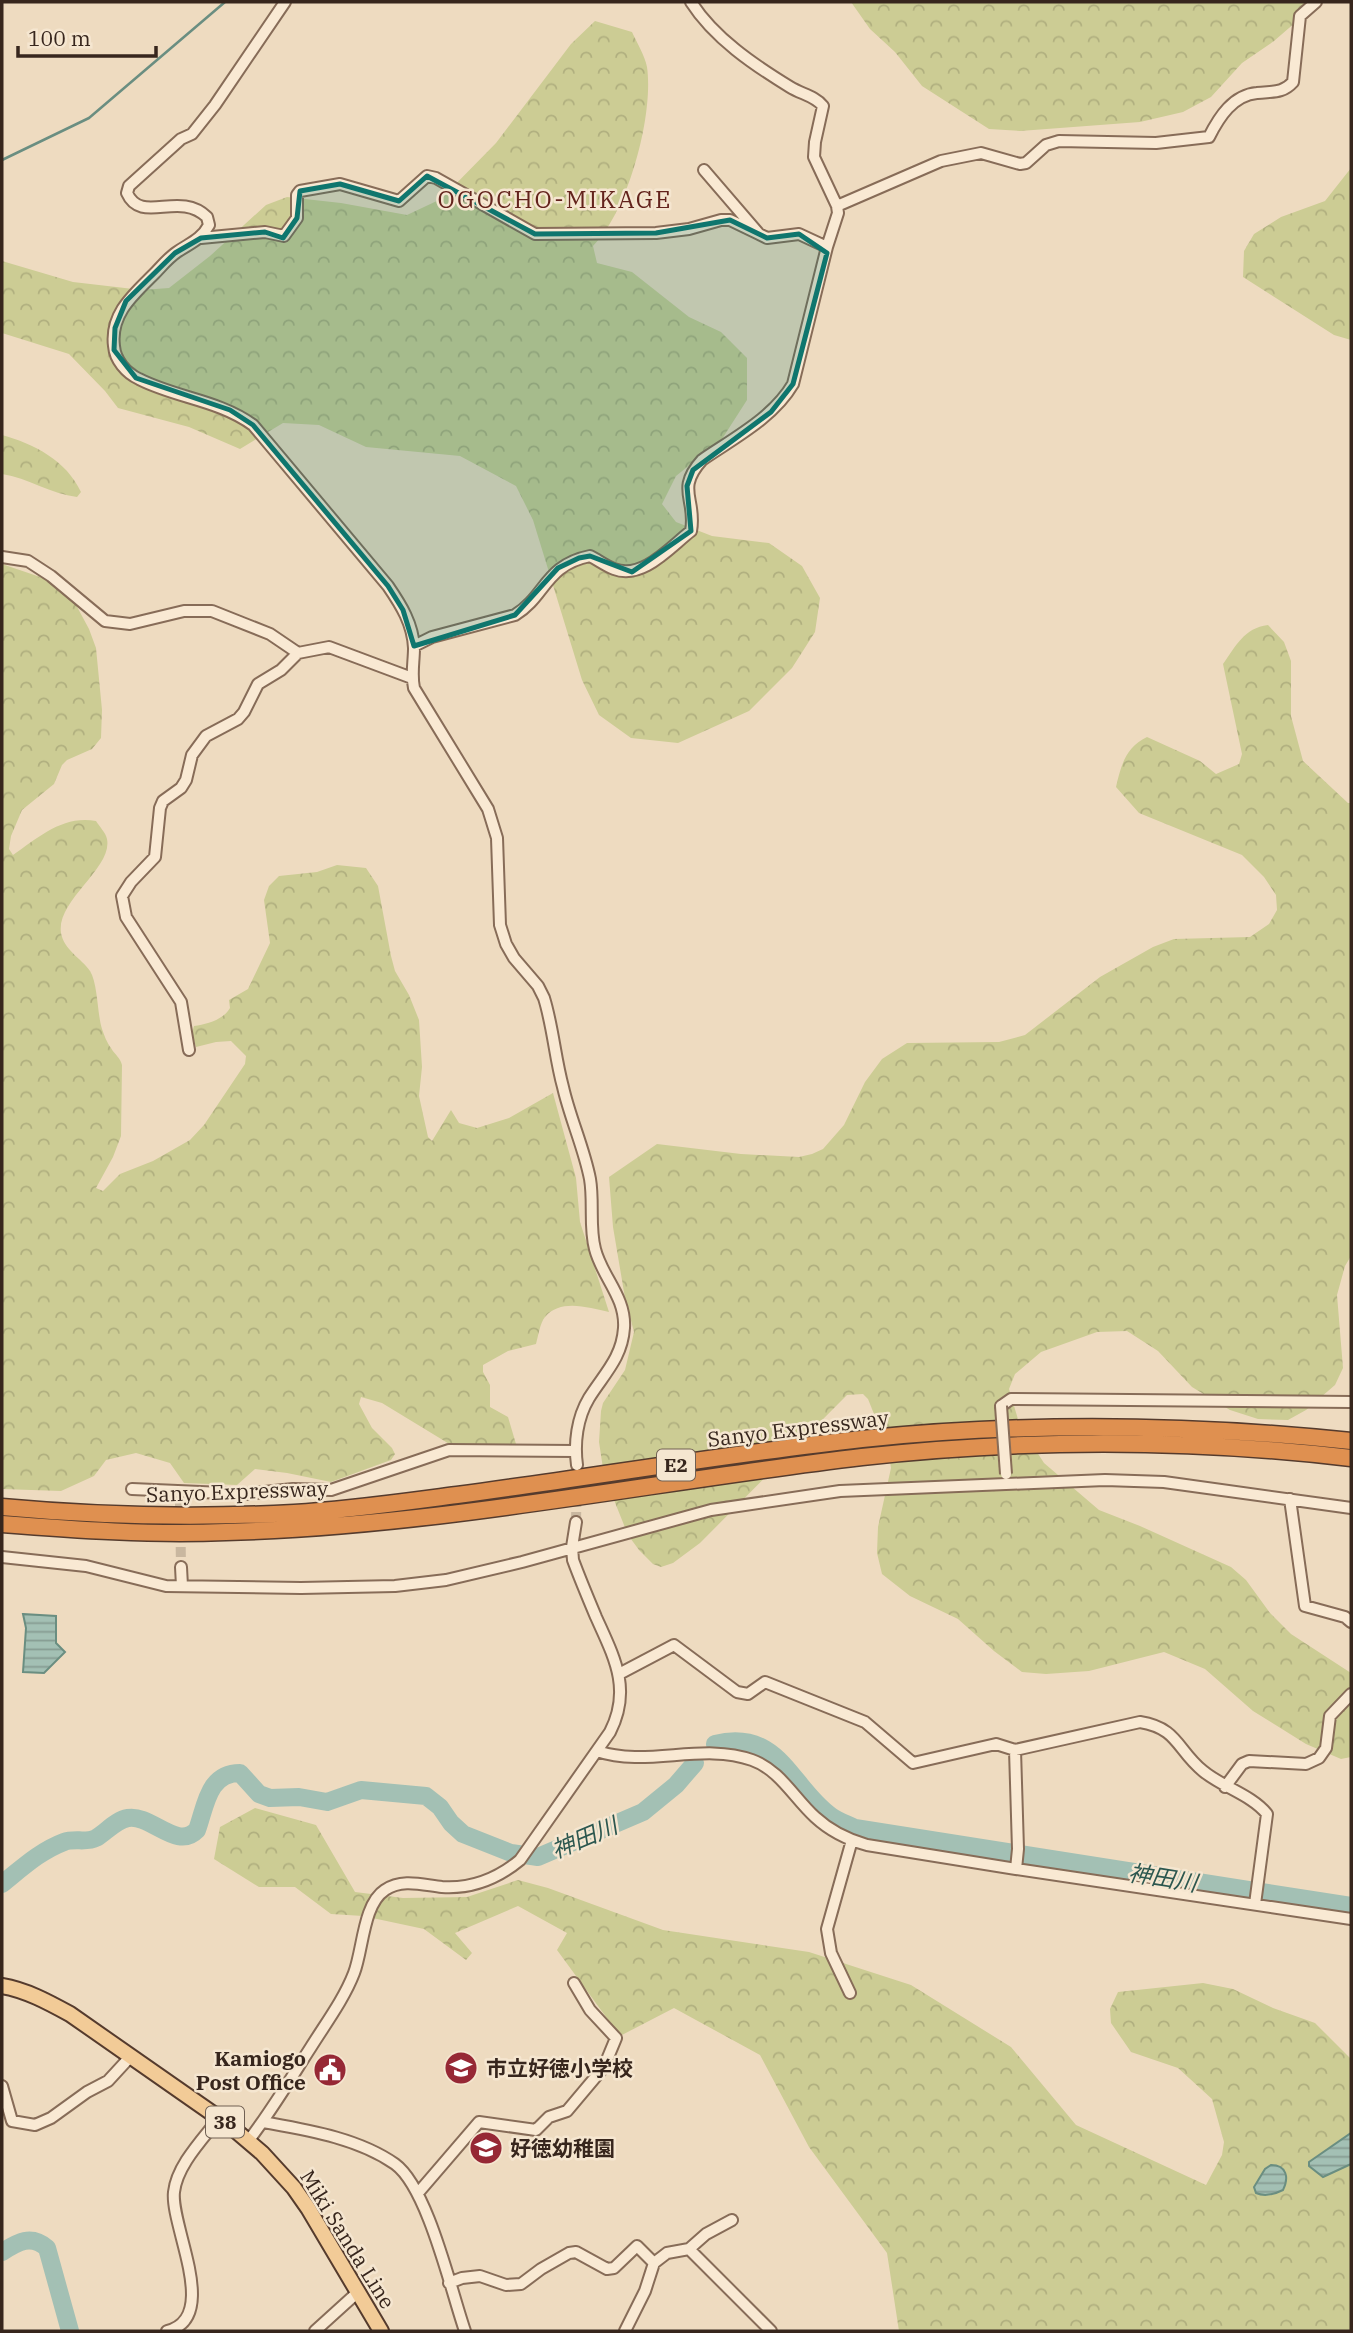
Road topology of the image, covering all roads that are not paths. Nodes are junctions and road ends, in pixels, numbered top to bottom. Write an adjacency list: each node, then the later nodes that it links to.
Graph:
1 (285, 2): 7 (street)
2 (691, 2): 5 (street)
3 (1316, 2): 5 (street)
4 (704, 170): 6 (street)
5 (837, 206): 8 (street)
6 (758, 234): 7 (street); 8 (street)
7 (201, 238): 10 (street)
8 (827, 247): 10 (street)
9 (2, 557): 11 (street)
10 (414, 646): 12 (street)
11 (298, 653): 12 (street); 13 (street)
12 (412, 678): 18 (street)
13 (189, 1050)
14 (1351, 1402): 21 (street, bridge)
15 (1237, 1431): 16 (highway); 17 (highway, Sanyo Expressway / E2); 24 (highway, Sanyo Expressway / E2)
16 (1351, 1435)
17 (1351, 1441)
18 (575, 1451): 20 (street); 22 (street)
19 (1346, 1457): 27 (highway, Sanyo Expressway / E2)
20 (577, 1465)
21 (1007, 1478): 23 (street); 28 (street)
22 (132, 1489)
23 (1290, 1499): 25 (street); 32 (street)
24 (2, 1507)
25 (1351, 1508)
26 (576, 1522): 28 (street)
27 (2, 1524)
28 (572, 1547): 31 (street); 33 (street)
29 (2, 1557): 31 (street)
30 (181, 1567): 31 (street)
31 (182, 1586)
32 (1351, 1622)
33 (619, 1674): 35 (street); 36 (street)
34 (1351, 1694): 37 (street)
35 (1015, 1750): 37 (street); 39 (street)
36 (597, 1751): 38 (street); 48 (street)
37 (1225, 1787): 40 (street)
38 (852, 1840): 39 (street); 44 (street)
39 (1017, 1859): 40 (street)
40 (1256, 1896): 41 (street)
41 (1351, 1919)
42 (574, 1983): 50 (street)
43 (2, 1986): 45 (main road, Miki Sanda Line / 38)
44 (850, 1993)
45 (131, 2056): 46 (street); 47 (main road, Miki Sanda Line / 38)
46 (2, 2086)
47 (219, 2118): 49 (main road, Miki Sanda Line / 38); 56 (street)
48 (263, 2122): 49 (street); 50 (street)
49 (249, 2140): 55 (main road, Miki Sanda Line / 38)
50 (418, 2193): 54 (street)
51 (732, 2220): 52 (street)
52 (689, 2249): 53 (street); 61 (street)
53 (654, 2263): 54 (street); 60 (street)
54 (449, 2283): 59 (street)
55 (358, 2292): 57 (street); 58 (main road, Miki Sanda Line / 38)
56 (167, 2331)
57 (315, 2331)
58 (381, 2331)
59 (465, 2331)
60 (625, 2331)
61 (771, 2331)

